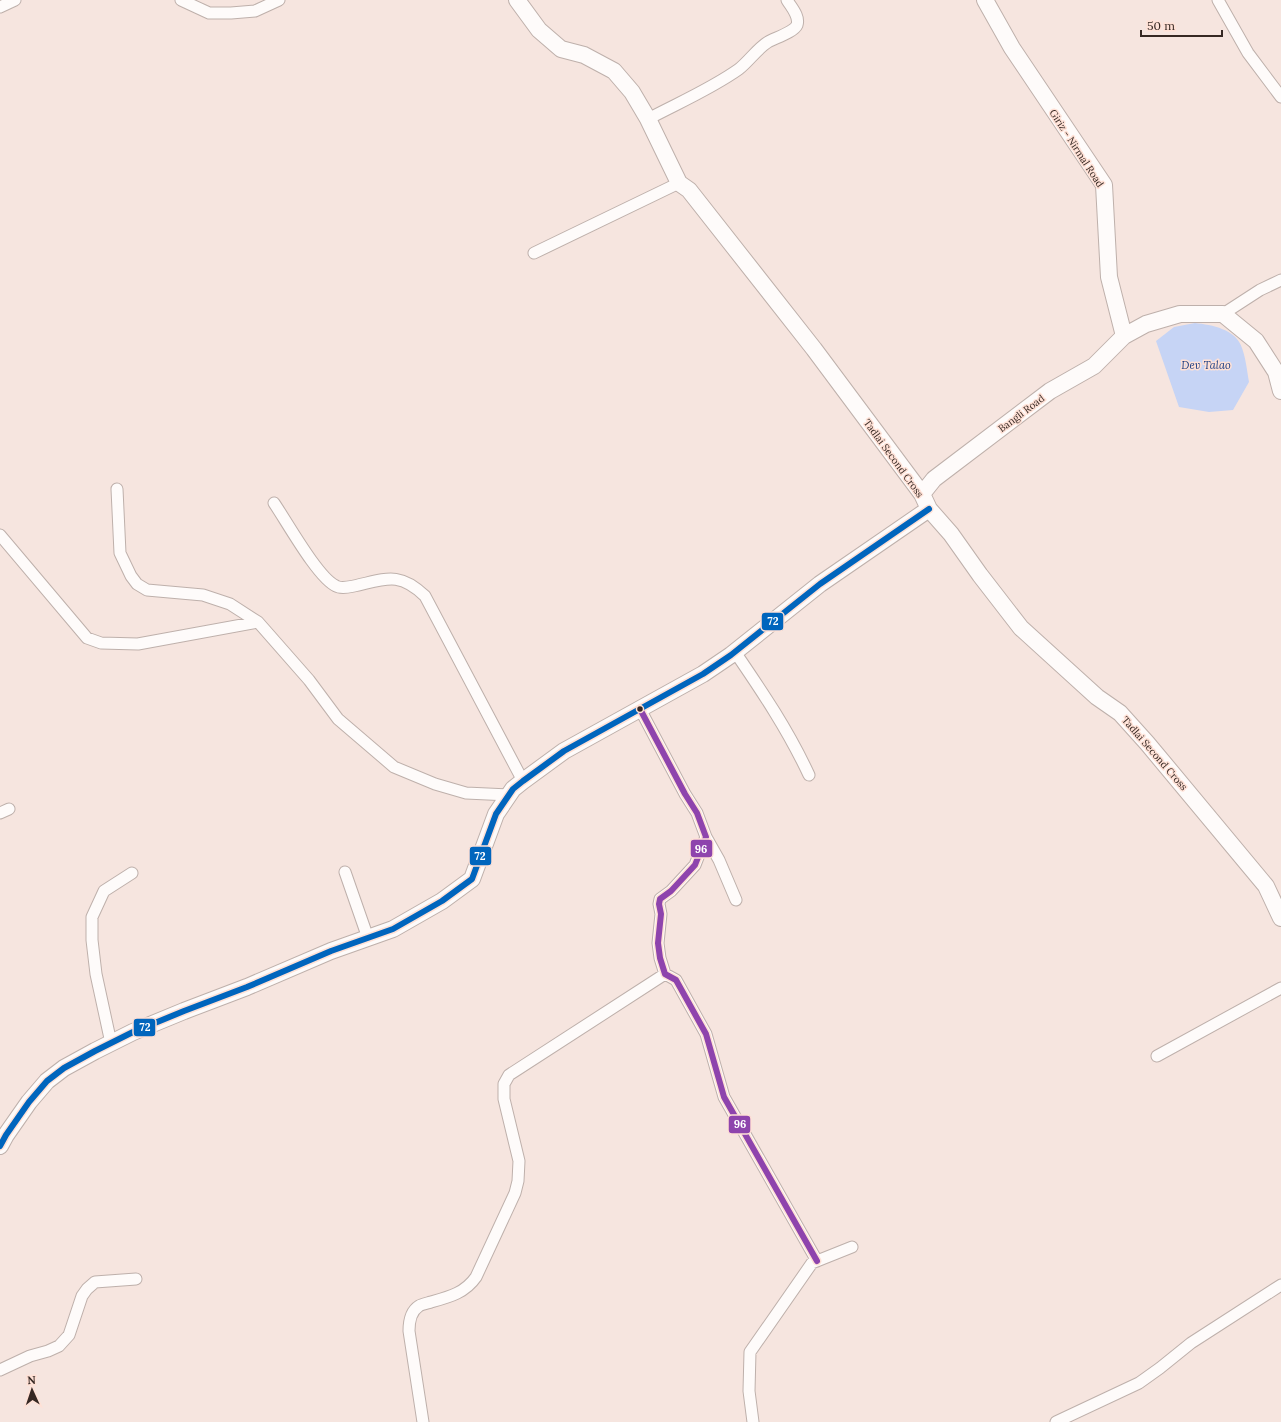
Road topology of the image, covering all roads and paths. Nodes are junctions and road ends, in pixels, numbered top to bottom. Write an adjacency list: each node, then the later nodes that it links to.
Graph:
1 (15, 0): 8 (street)
2 (181, 0): 3 (street)
3 (279, 0)
4 (517, 0): 10 (street, Tadlai Second Cross)
5 (787, 0): 10 (street)
6 (985, 0): 15 (street, Giriz - Nirmal Road)
7 (1218, 0): 9 (street)
8 (0, 7)
9 (1281, 97)
10 (648, 119): 11 (street, Tadlai Second Cross)
11 (679, 183): 12 (street); 18 (street, Tadlai Second Cross)
12 (534, 253)
13 (1281, 280): 14 (street)
14 (1223, 314): 15 (street, Bangli Road); 16 (street)
15 (1124, 336): 18 (street, Bangli Road)
16 (1281, 391)
17 (117, 489): 22 (street)
18 (922, 494): 20 (street, Tadlai Second Cross)
19 (274, 503): 26 (street)
20 (929, 509): 23 (street); 32 (street, Tadlai Second Cross)
21 (0, 535): 22 (street)
22 (258, 622): 27 (street)
23 (735, 652): 24 (street); 25 (street)
24 (640, 709): 26 (street); 28 (street)
25 (809, 774)
26 (523, 781): 27 (street)
27 (509, 795): 33 (street)
28 (706, 837): 31 (street); 34 (street)
29 (345, 872): 33 (street)
30 (132, 873): 36 (street)
31 (736, 900)
32 (1281, 916)
33 (368, 938): 36 (street)
34 (665, 974): 40 (street); 44 (street)
35 (1281, 988): 37 (street)
36 (111, 1043): 38 (street)
37 (1157, 1056)
38 (0, 1146)
39 (852, 1247): 40 (street)
40 (817, 1261): 45 (street)
41 (136, 1278): 43 (street)
42 (1281, 1285): 46 (street)
43 (0, 1370)
44 (422, 1422)
45 (753, 1422)
46 (1056, 1422)

